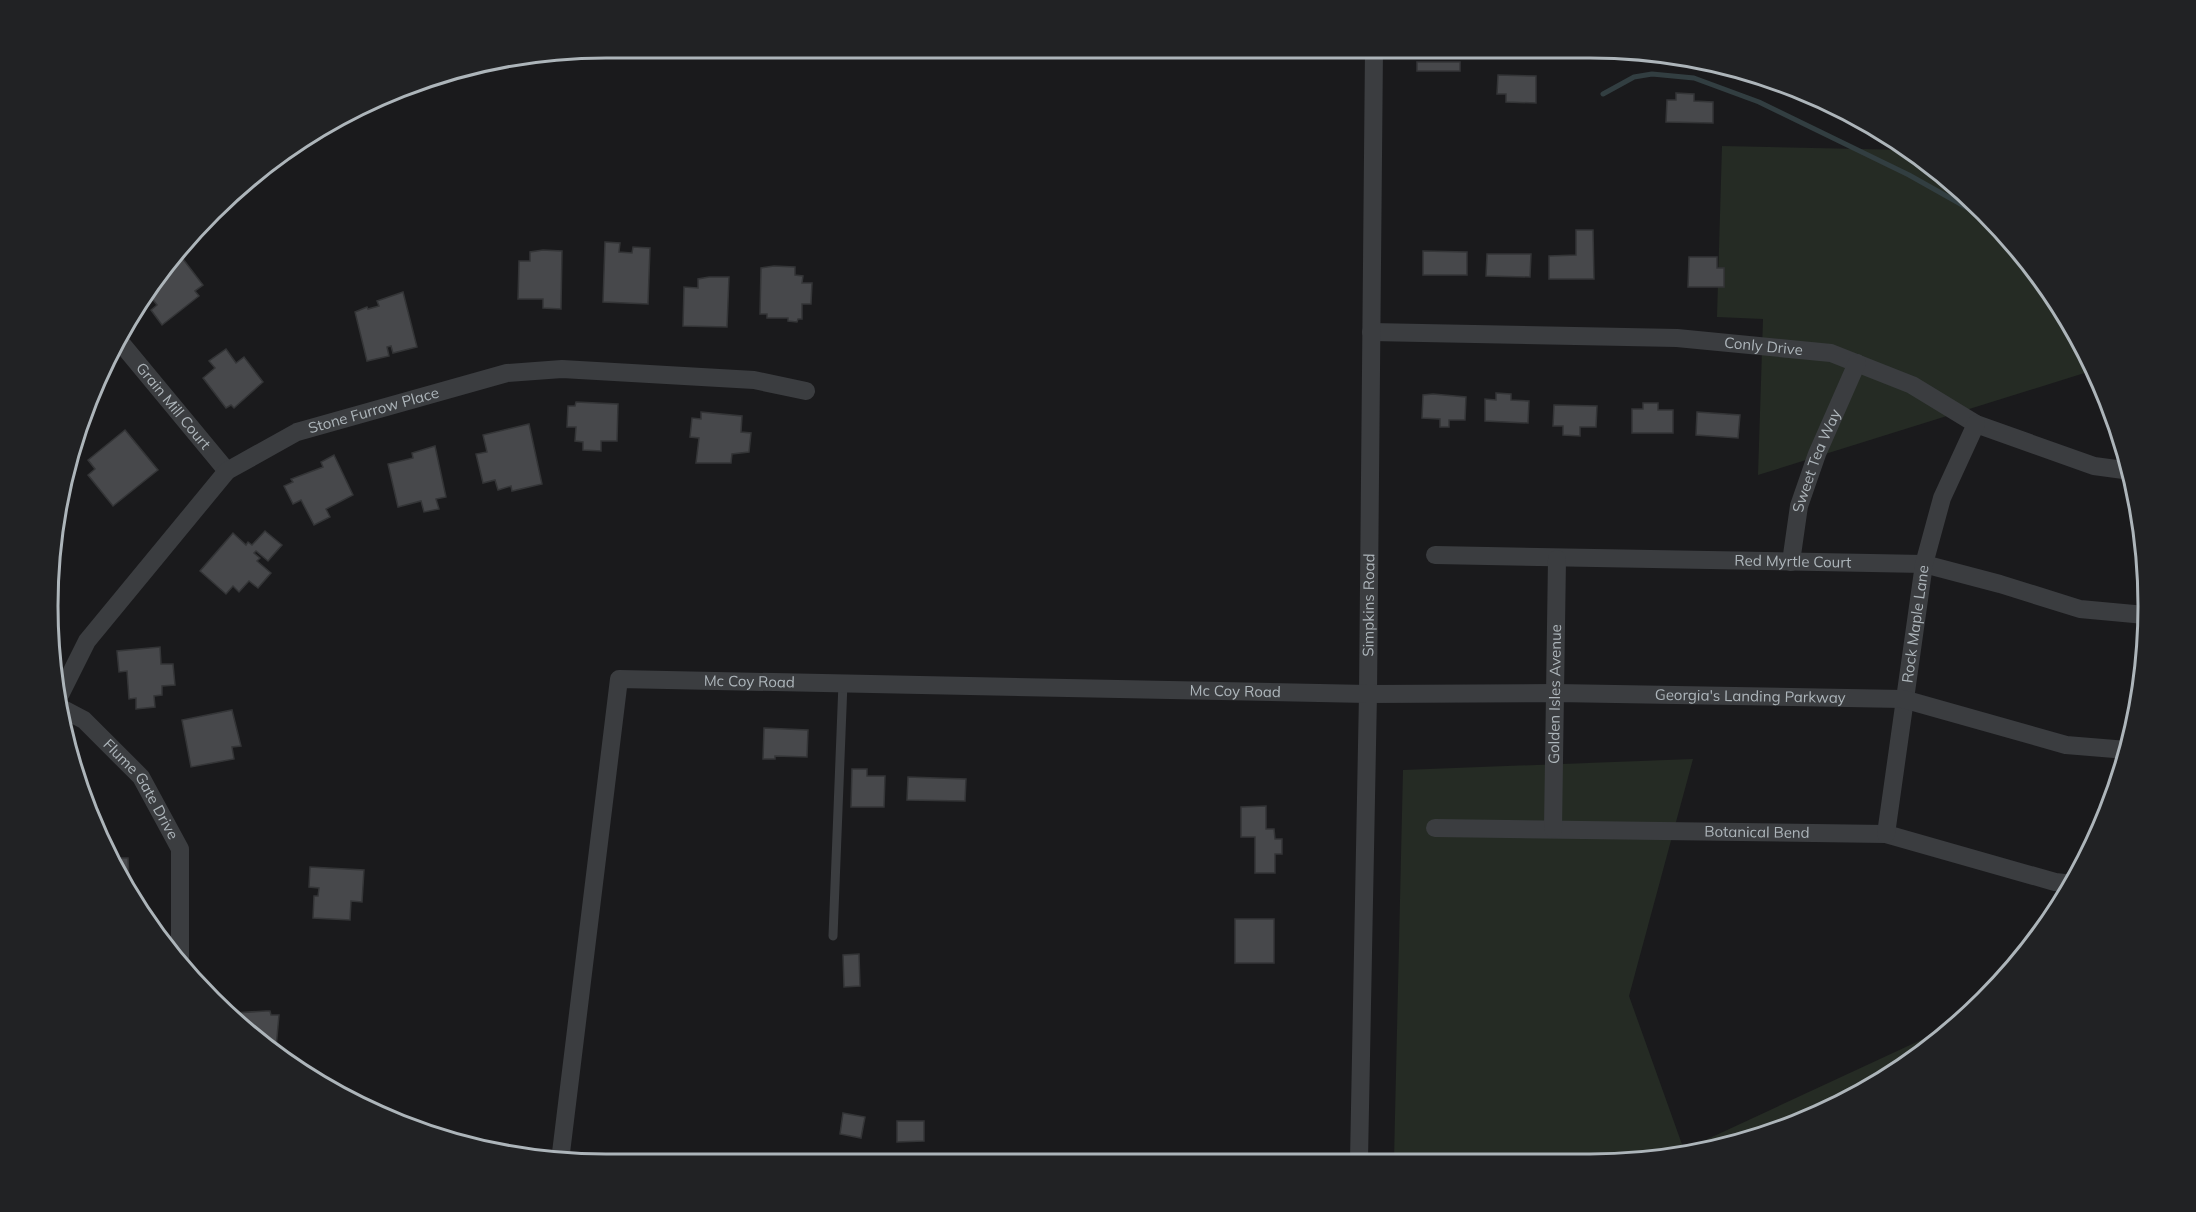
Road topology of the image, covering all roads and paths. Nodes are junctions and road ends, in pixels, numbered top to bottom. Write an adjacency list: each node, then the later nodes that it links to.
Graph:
1 (1374, 58): 2 (street, Simpkins Road)
2 (1371, 332): 4 (street, Conly Drive); 17 (street, Simpkins Road)
3 (124, 347): 8 (street, Grain Mill Court)
4 (1857, 363): 6 (street, Conly Drive); 11 (street, Sweet Tea Way)
5 (806, 391): 8 (street, Stone Furrow Place)
6 (1976, 424): 7 (street, Conly Drive); 12 (street, Rock Maple Lane)
7 (2120, 470)
8 (227, 471): 15 (street, Stone Furrow Place)
9 (1435, 555): 10 (street, Red Myrtle Court)
10 (1557, 559): 11 (street, Red Myrtle Court); 16 (street, Golden Isles Avenue)
11 (1791, 562): 12 (street, Red Myrtle Court)
12 (1924, 564): 13 (street, Red Myrtle Court); 18 (street, Rock Maple Lane)
13 (2138, 614)
14 (843, 683): 17 (street, Mc Coy Road); 25 (lane); 27 (street, Mc Coy Road)
15 (64, 686)
16 (1556, 693): 17 (street, Georgia's Landing Parkway); 18 (street, Georgia's Landing Parkway); 22 (street, Golden Isles Avenue)
17 (1368, 694): 28 (street, Simpkins Road)
18 (1903, 699): 20 (street, Georgia's Landing Parkway); 23 (street, Rock Maple Lane)
19 (69, 712): 26 (street, Flume Gate Drive)
20 (2119, 749)
21 (1435, 828): 22 (street, Botanical Bend)
22 (1553, 829): 23 (street, Botanical Bend)
23 (1886, 834): 24 (street, Botanical Bend)
24 (2062, 883)
25 (833, 936)
26 (180, 949)
27 (561, 1151)
28 (1359, 1154)

